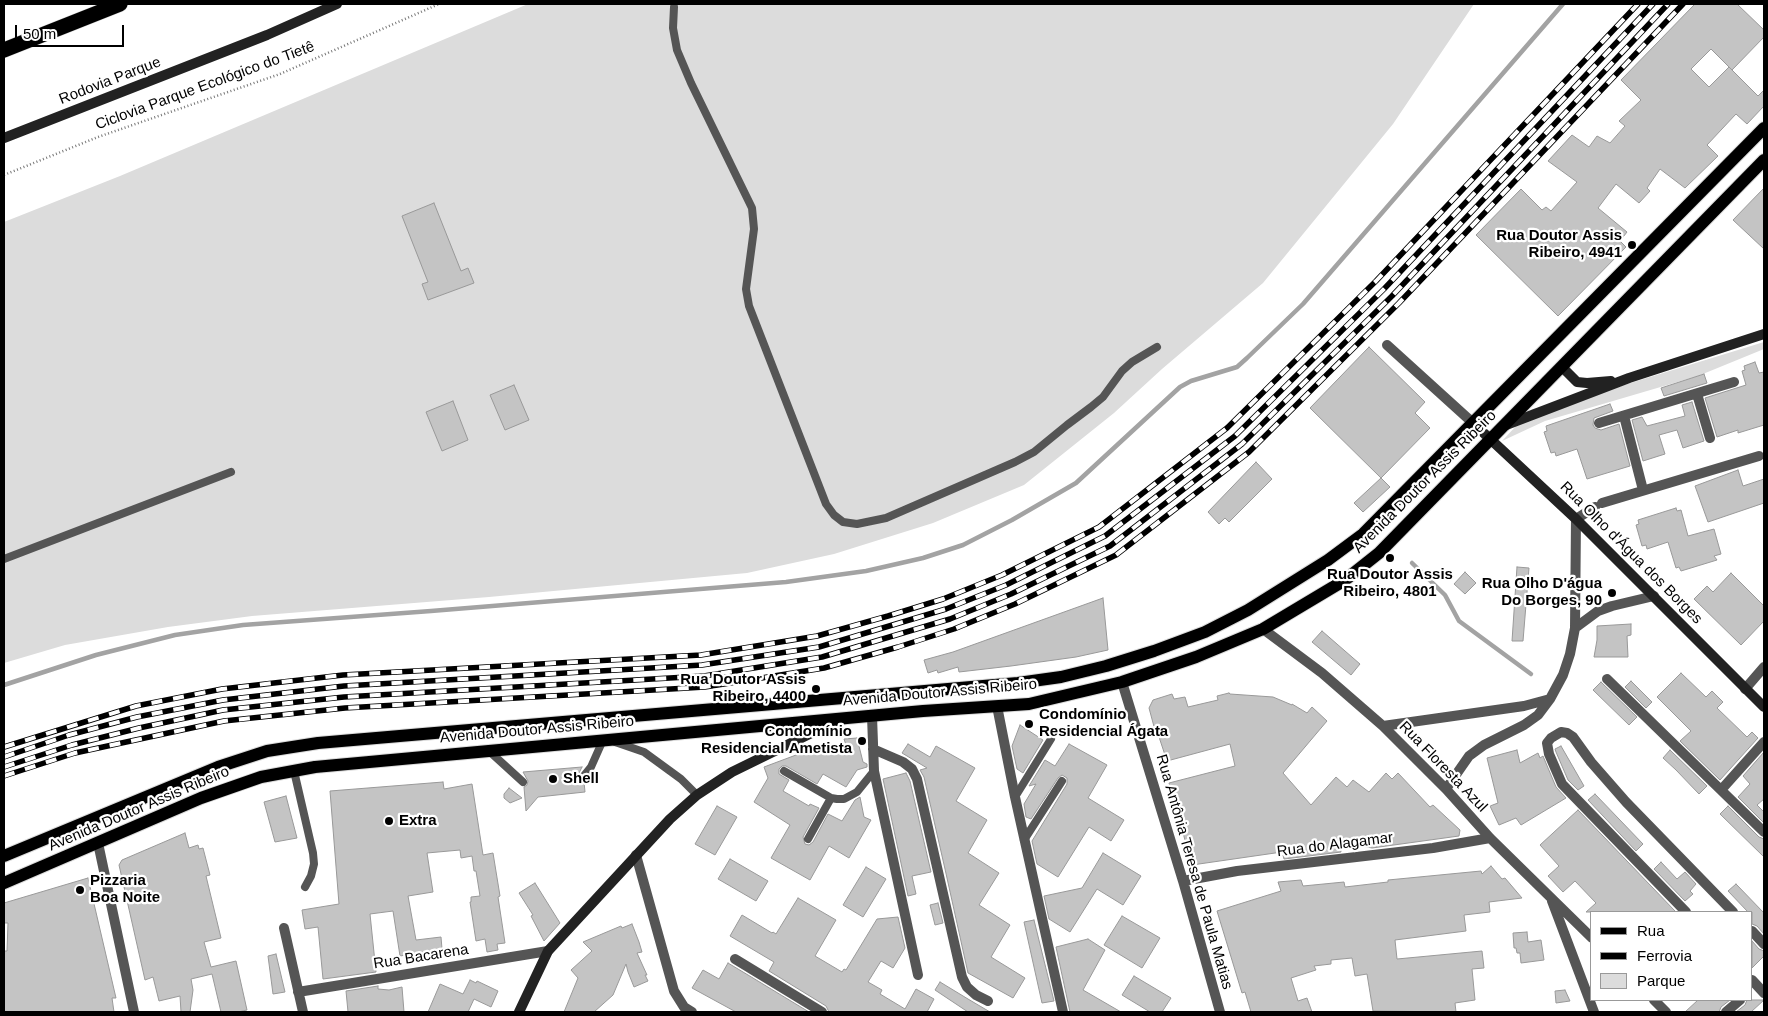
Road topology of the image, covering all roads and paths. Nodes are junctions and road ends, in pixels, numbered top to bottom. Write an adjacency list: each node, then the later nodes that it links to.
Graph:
1 (120, 4): 5 (highway)
2 (337, 4): 7 (street, Rodovia Parque)
3 (439, 4): 9 (path, Ciclovia Parque Ecológico do Tietê)
4 (674, 8): 12 (lane)
5 (4, 50)
6 (1764, 128): 18 (main road, Avenida Doutor Assis Ribeiro)
7 (4, 138)
8 (1764, 160): 13 (main road, Avenida Doutor Assis Ribeiro)
9 (4, 175)
10 (1764, 334): 14 (street)
11 (1387, 345): 18 (street)
12 (1157, 347)
13 (1562, 367): 14 (street); 20 (main road, Avenida Doutor Assis Ribeiro)
14 (1630, 378): 20 (street)
15 (1734, 382): 16 (street)
16 (1697, 394): 17 (street); 21 (street)
17 (1624, 416): 19 (street); 25 (street)
18 (1474, 423): 22 (street, Rua Olho d'Água dos Borges); 63 (main road, Avenida Doutor Assis Ribeiro)
19 (1599, 423)
20 (1504, 425): 22 (main road, Avenida Doutor Assis Ribeiro)
21 (1710, 438)
22 (1490, 440): 26 (street, Rua Olho d'Água dos Borges); 30 (main road, Avenida Doutor Assis Ribeiro)
23 (1759, 456): 25 (street)
24 (232, 472): 27 (lane)
25 (1643, 490): 26 (street)
26 (1576, 519): 28 (street, Rua Olho d'Água dos Borges); 29 (street)
27 (4, 559)
28 (1654, 596): 29 (street); 34 (street, Rua Olho d'Água dos Borges)
29 (1575, 628): 35 (street)
30 (1263, 629): 33 (main road, Avenida Doutor Assis Ribeiro); 40 (street, Rua Floresta Azul)
31 (1764, 667): 34 (street)
32 (1606, 680): 53 (street)
33 (1122, 682): 36 (main road, Avenida Doutor Assis Ribeiro); 64 (street, Rua Antônia Teresa de Paula Matias)
34 (1745, 689): 37 (street, Rua Olho d'Água dos Borges)
35 (1550, 699): 40 (street); 52 (street)
36 (997, 706): 38 (main road, Avenida Doutor Assis Ribeiro); 55 (street)
37 (1764, 707)
38 (872, 716): 39 (main road, Avenida Doutor Assis Ribeiro); 44 (street)
39 (840, 719): 42 (main road, Avenida Doutor Assis Ribeiro); 54 (street)
40 (1383, 726): 52 (street, Rua Floresta Azul)
41 (1052, 739): 55 (lane)
42 (606, 740): 45 (main road, Avenida Doutor Assis Ribeiro); 49 (lane); 54 (lane)
43 (1764, 742): 53 (street)
44 (873, 749): 48 (street); 81 (street)
45 (489, 751): 47 (main road, Avenida Doutor Assis Ribeiro); 51 (lane)
46 (784, 770): 56 (lane)
47 (294, 771): 61 (main road, Avenida Doutor Assis Ribeiro); 66 (lane)
48 (874, 771): 56 (lane); 76 (street)
49 (583, 776)
50 (1062, 781): 60 (lane)
51 (523, 782)
52 (1446, 789): 58 (street, Rua Floresta Azul)
53 (1722, 790): 57 (street)
54 (697, 796): 62 (street)
55 (1015, 797): 60 (street)
56 (831, 798): 59 (lane)
57 (1764, 832)
58 (1490, 838): 64 (street, Rua do Alagamar); 67 (street, Rua Floresta Azul)
59 (808, 839)
60 (1024, 840): 89 (street)
61 (98, 843): 65 (main road, Avenida Doutor Assis Ribeiro); 84 (street)
62 (636, 855): 74 (street); 87 (street)
63 (4, 856)
64 (1183, 881): 90 (street, Rua Antônia Teresa de Paula Matias)
65 (4, 883)
66 (305, 886)
67 (1550, 896): 72 (street, Rua Floresta Azul); 80 (street)
68 (1685, 911): 69 (street)
69 (1732, 911)
70 (284, 928): 78 (street)
71 (1753, 932): 73 (street)
72 (1590, 936)
73 (1764, 944)
74 (548, 951): 78 (street, Rua Bacarena); 86 (street)
75 (735, 959): 88 (street)
76 (918, 975)
77 (1753, 984): 79 (street)
78 (298, 992): 85 (street)
79 (1764, 993)
80 (1590, 1000)
81 (988, 1001)
82 (1655, 1001): 91 (street)
83 (1739, 1001): 92 (street)
84 (134, 1012)
85 (303, 1012)
86 (519, 1012)
87 (692, 1012)
88 (822, 1012)
89 (1064, 1012)
90 (1220, 1012)
91 (1666, 1012)
92 (1726, 1012)

